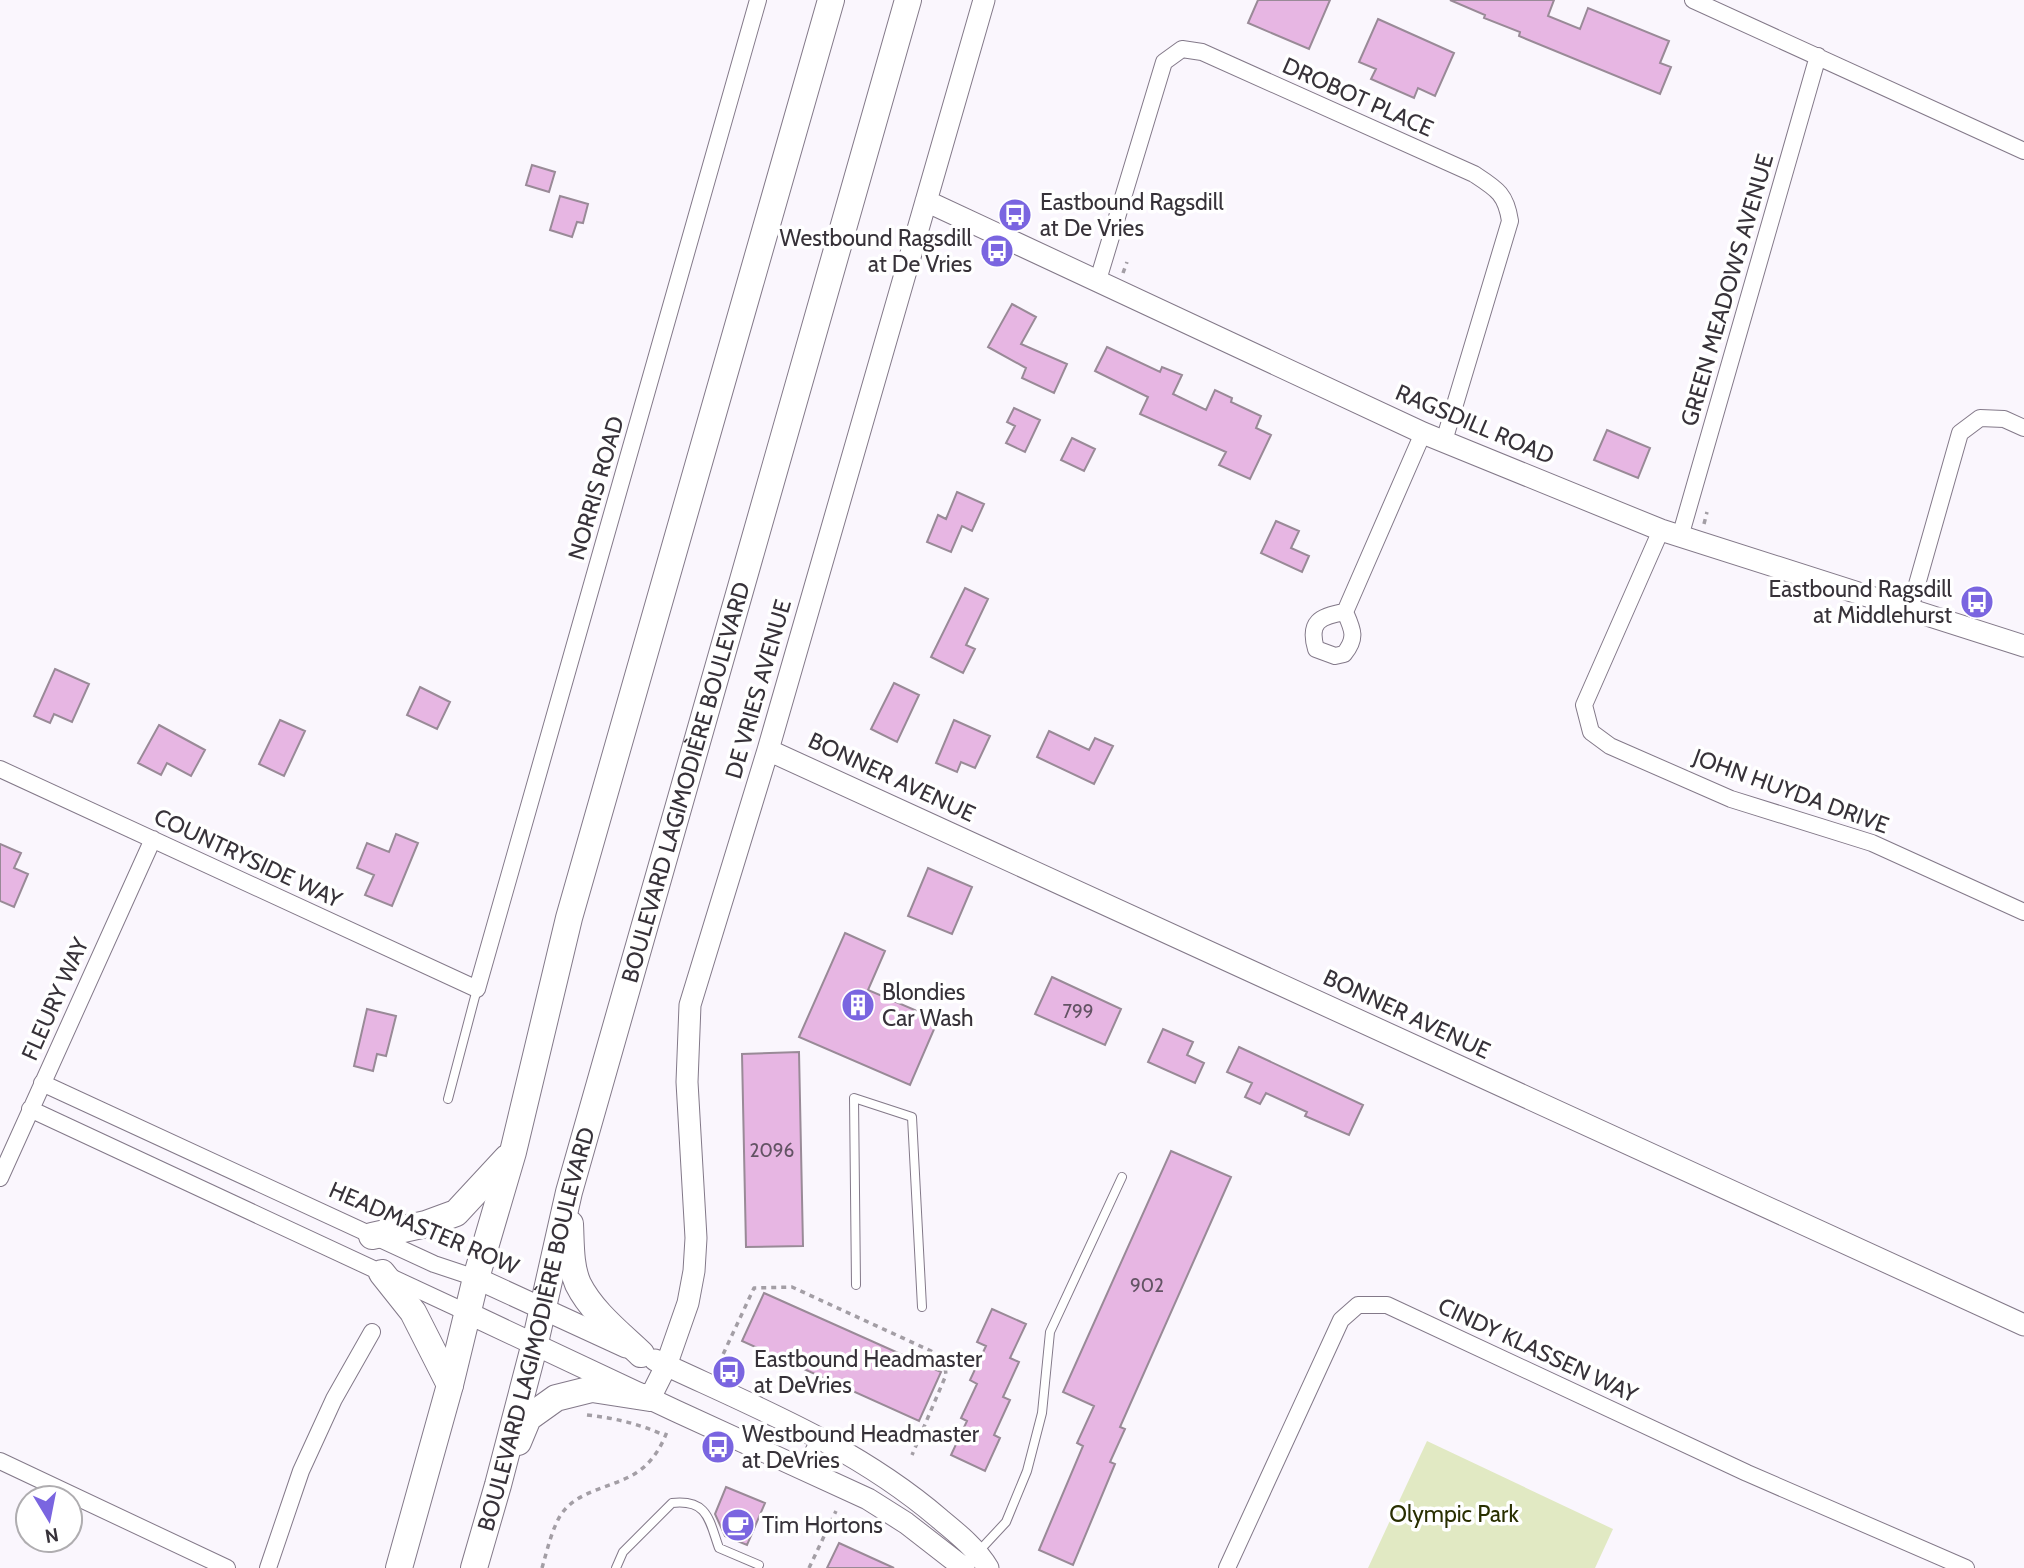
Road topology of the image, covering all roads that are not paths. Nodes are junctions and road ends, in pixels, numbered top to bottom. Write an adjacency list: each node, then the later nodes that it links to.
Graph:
1 (758, 0): 21 (street, NORRIS ROAD)
2 (831, 0): 25 (main road)
3 (908, 0): 28 (main road, BOULEVARD LAGIMODIÈRE BOULEVARD)
4 (984, 0): 8 (street, DE VRIES AVENUE)
5 (1693, 0): 6 (street)
6 (1818, 56): 7 (street); 13 (street, GREEN MEADOWS AVENUE)
7 (2024, 151)
8 (926, 201): 9 (street, RAGSDILL ROAD); 17 (street, DE VRIES AVENUE)
9 (1098, 280): 11 (street, RAGSDILL ROAD); 12 (street, DROBOT PLACE)
10 (2024, 428): 14 (street)
11 (1423, 433): 12 (street, RAGSDILL ROAD); 15 (street)
12 (1444, 441): 13 (street, RAGSDILL ROAD)
13 (1671, 533): 14 (street, RAGSDILL ROAD); 20 (street, JOHN HUYDA DRIVE)
14 (1910, 609): 16 (street, RAGSDILL ROAD)
15 (1345, 612)
16 (2024, 646)
17 (768, 750): 36 (street, BONNER AVENUE); 40 (street, DE VRIES AVENUE)
18 (0, 769): 19 (street, COUNTRYSIDE WAY)
19 (153, 839): 21 (street, COUNTRYSIDE WAY); 22 (street, FLEURY WAY)
20 (2024, 912)
21 (477, 989): 23 (lane)
22 (42, 1083): 24 (street, FLEURY WAY); 29 (street, HEADMASTER ROW)
23 (448, 1099)
24 (30, 1109): 27 (street, FLEURY WAY); 30 (street)
25 (513, 1152): 29 (main road); 31 (main road)
26 (1122, 1177): 47 (lane)
27 (0, 1178)
28 (569, 1192): 33 (main road, BOULEVARD LAGIMODIÈRE BOULEVARD); 39 (main road)
29 (372, 1236): 31 (street, HEADMASTER ROW)
30 (382, 1273): 35 (street); 41 (main road)
31 (476, 1278): 33 (street, HEADMASTER ROW); 35 (main road)
32 (856, 1285): 34 (lane)
33 (542, 1307): 38 (main road, BOULEVARD LAGIMODIÈRE BOULEVARD); 39 (street, HEADMASTER ROW)
34 (922, 1307)
35 (468, 1313): 38 (street); 41 (main road)
36 (2024, 1325)
37 (372, 1332): 50 (street)
38 (535, 1343): 42 (street); 46 (main road, BOULEVARD LAGIMODIÈRE BOULEVARD)
39 (641, 1354): 40 (street, HEADMASTER ROW)
40 (666, 1366): 42 (street, DE VRIES AVENUE); 43 (street, HEADMASTER ROW)
41 (450, 1385): 51 (main road)
42 (650, 1398): 45 (street); 46 (main road)
43 (816, 1436): 45 (lane); 47 (street, HEADMASTER ROW)
44 (0, 1461): 49 (street)
45 (801, 1467): 47 (street)
46 (498, 1485): 52 (main road, BOULEVARD LAGIMODIÈRE BOULEVARD)
47 (974, 1564)
48 (759, 1565): 53 (lane)
49 (227, 1568)
50 (268, 1568)
51 (400, 1568)
52 (474, 1568)
53 (616, 1568)
54 (1227, 1568): 55 (street, CINDY KLASSEN WAY)
55 (1966, 1568)

